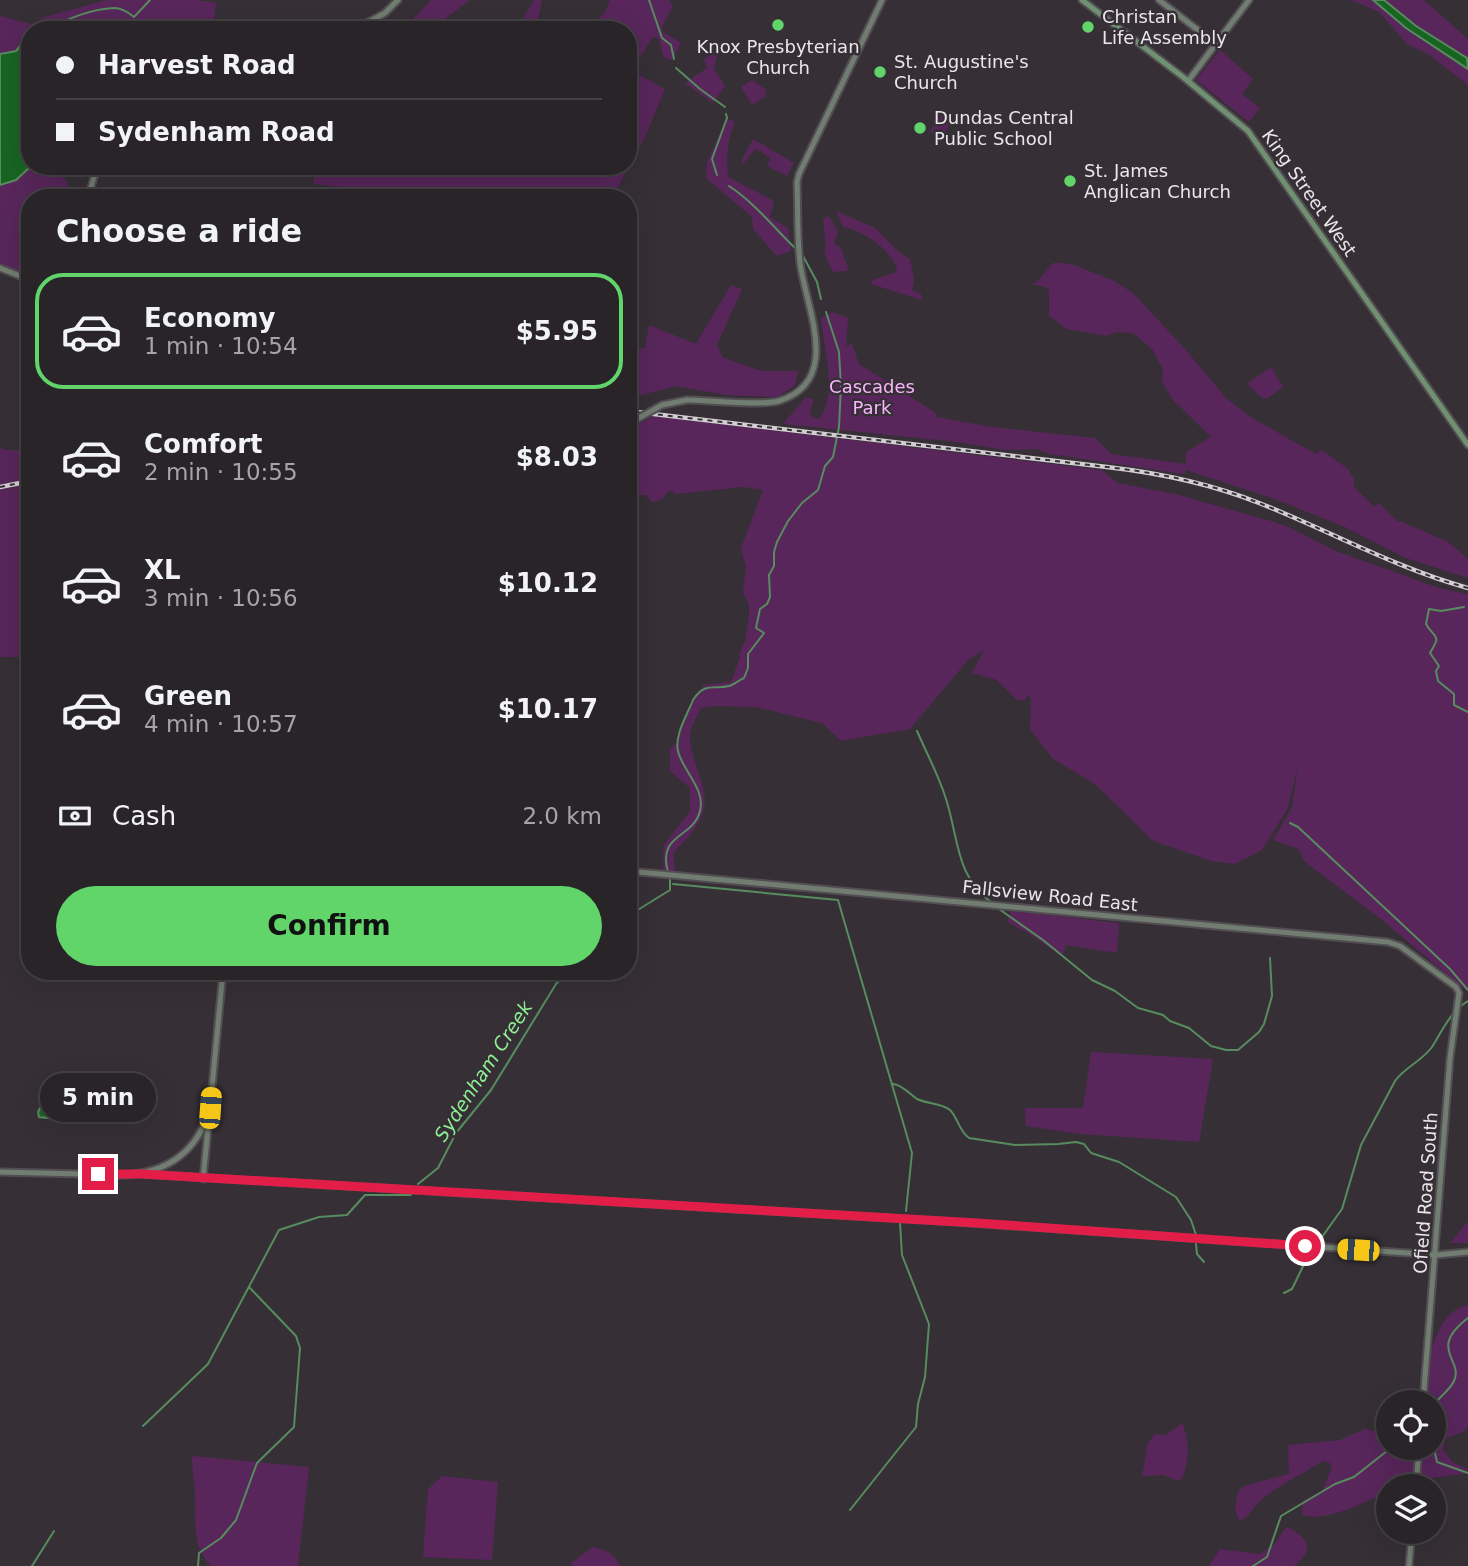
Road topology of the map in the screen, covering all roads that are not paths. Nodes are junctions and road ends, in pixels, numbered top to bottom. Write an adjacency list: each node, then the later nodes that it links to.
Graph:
1 (398, 0): 6 (street)
2 (882, 0): 11 (street, bridge)
3 (1082, 0): 8 (main road, King Street West)
4 (1159, 0): 7 (street)
5 (1249, 0): 7 (street)
6 (370, 21)
7 (1216, 44): 8 (street)
8 (1188, 81): 12 (main road, King Street West)
9 (0, 268): 10 (street)
10 (21, 276)
11 (637, 419)
12 (1468, 445)
13 (637, 872): 15 (street, Fallsview Road East)
14 (222, 980): 16 (street)
15 (1456, 987): 21 (street, Ofield Road South)
16 (210, 1108): 18 (street); 19 (street)
17 (0, 1172): 18 (street)
18 (142, 1174): 19 (street)
19 (203, 1179): 21 (street)
20 (1468, 1252): 21 (street)
21 (1436, 1255): 22 (street, Ofield Road South)
22 (1424, 1390)
23 (1411, 1544): 24 (street)
24 (1409, 1566)

